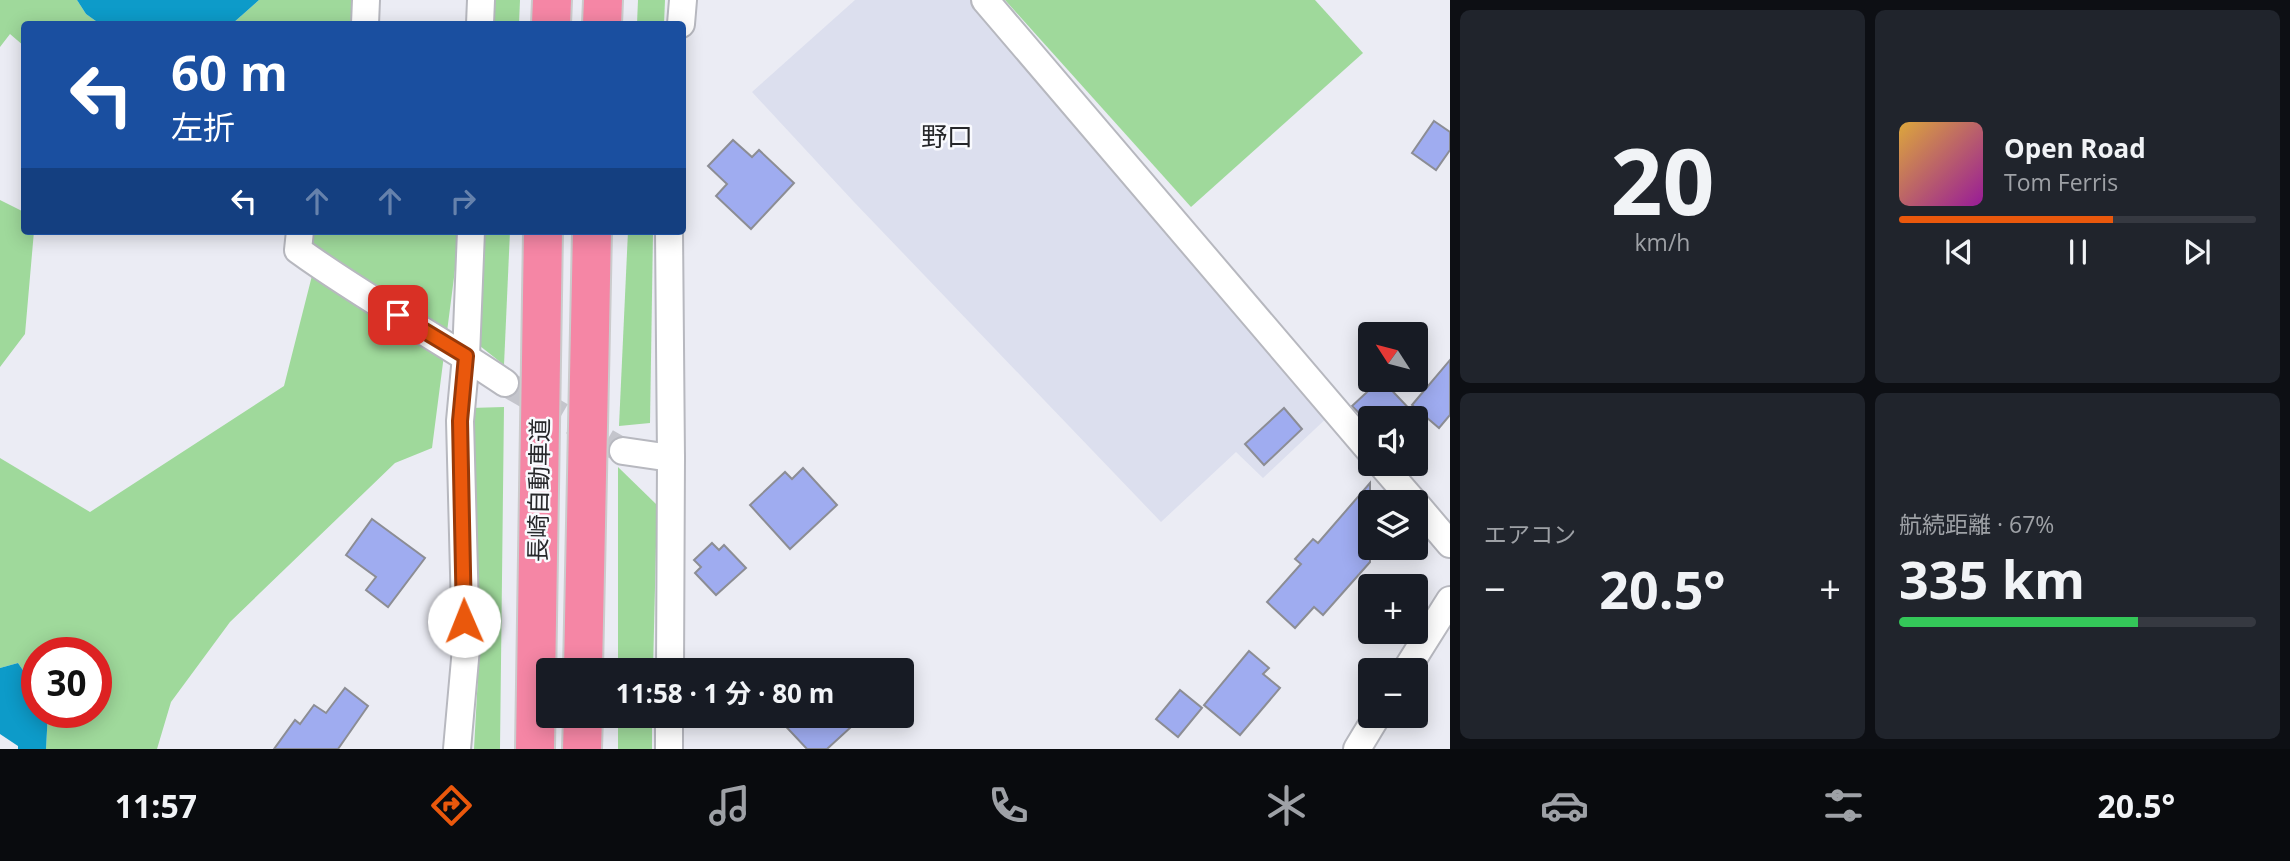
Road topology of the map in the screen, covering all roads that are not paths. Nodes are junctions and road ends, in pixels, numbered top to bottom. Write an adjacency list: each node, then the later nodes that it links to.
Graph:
1 (366, 0): 7 (street)
2 (481, 0): 8 (street)
3 (552, 0): 9 (highway)
4 (603, 0): 10 (highway)
5 (683, 0): 11 (street)
6 (985, 0): 19 (street)
7 (365, 21)
8 (480, 21)
9 (551, 21)
10 (602, 21)
11 (681, 21)
12 (300, 235): 17 (street)
13 (471, 235): 17 (street)
14 (542, 235): 34 (highway, 長崎自動車道)
15 (592, 235): 27 (highway, 長崎自動車道)
16 (669, 235): 21 (street)
17 (466, 356): 18 (street); 33 (street)
18 (505, 383)
19 (1358, 437)
20 (623, 451): 21 (street)
21 (671, 458): 28 (street)
22 (1391, 476): 23 (street)
23 (1404, 490)
24 (1428, 518): 25 (street)
25 (1450, 544)
26 (1450, 600): 29 (street)
27 (583, 658)
28 (670, 658)
29 (1414, 658)
30 (583, 728): 35 (highway)
31 (669, 728): 36 (street)
32 (1370, 728): 37 (street)
33 (457, 749)
34 (535, 749)
35 (582, 749)
36 (669, 749)
37 (1357, 749)

